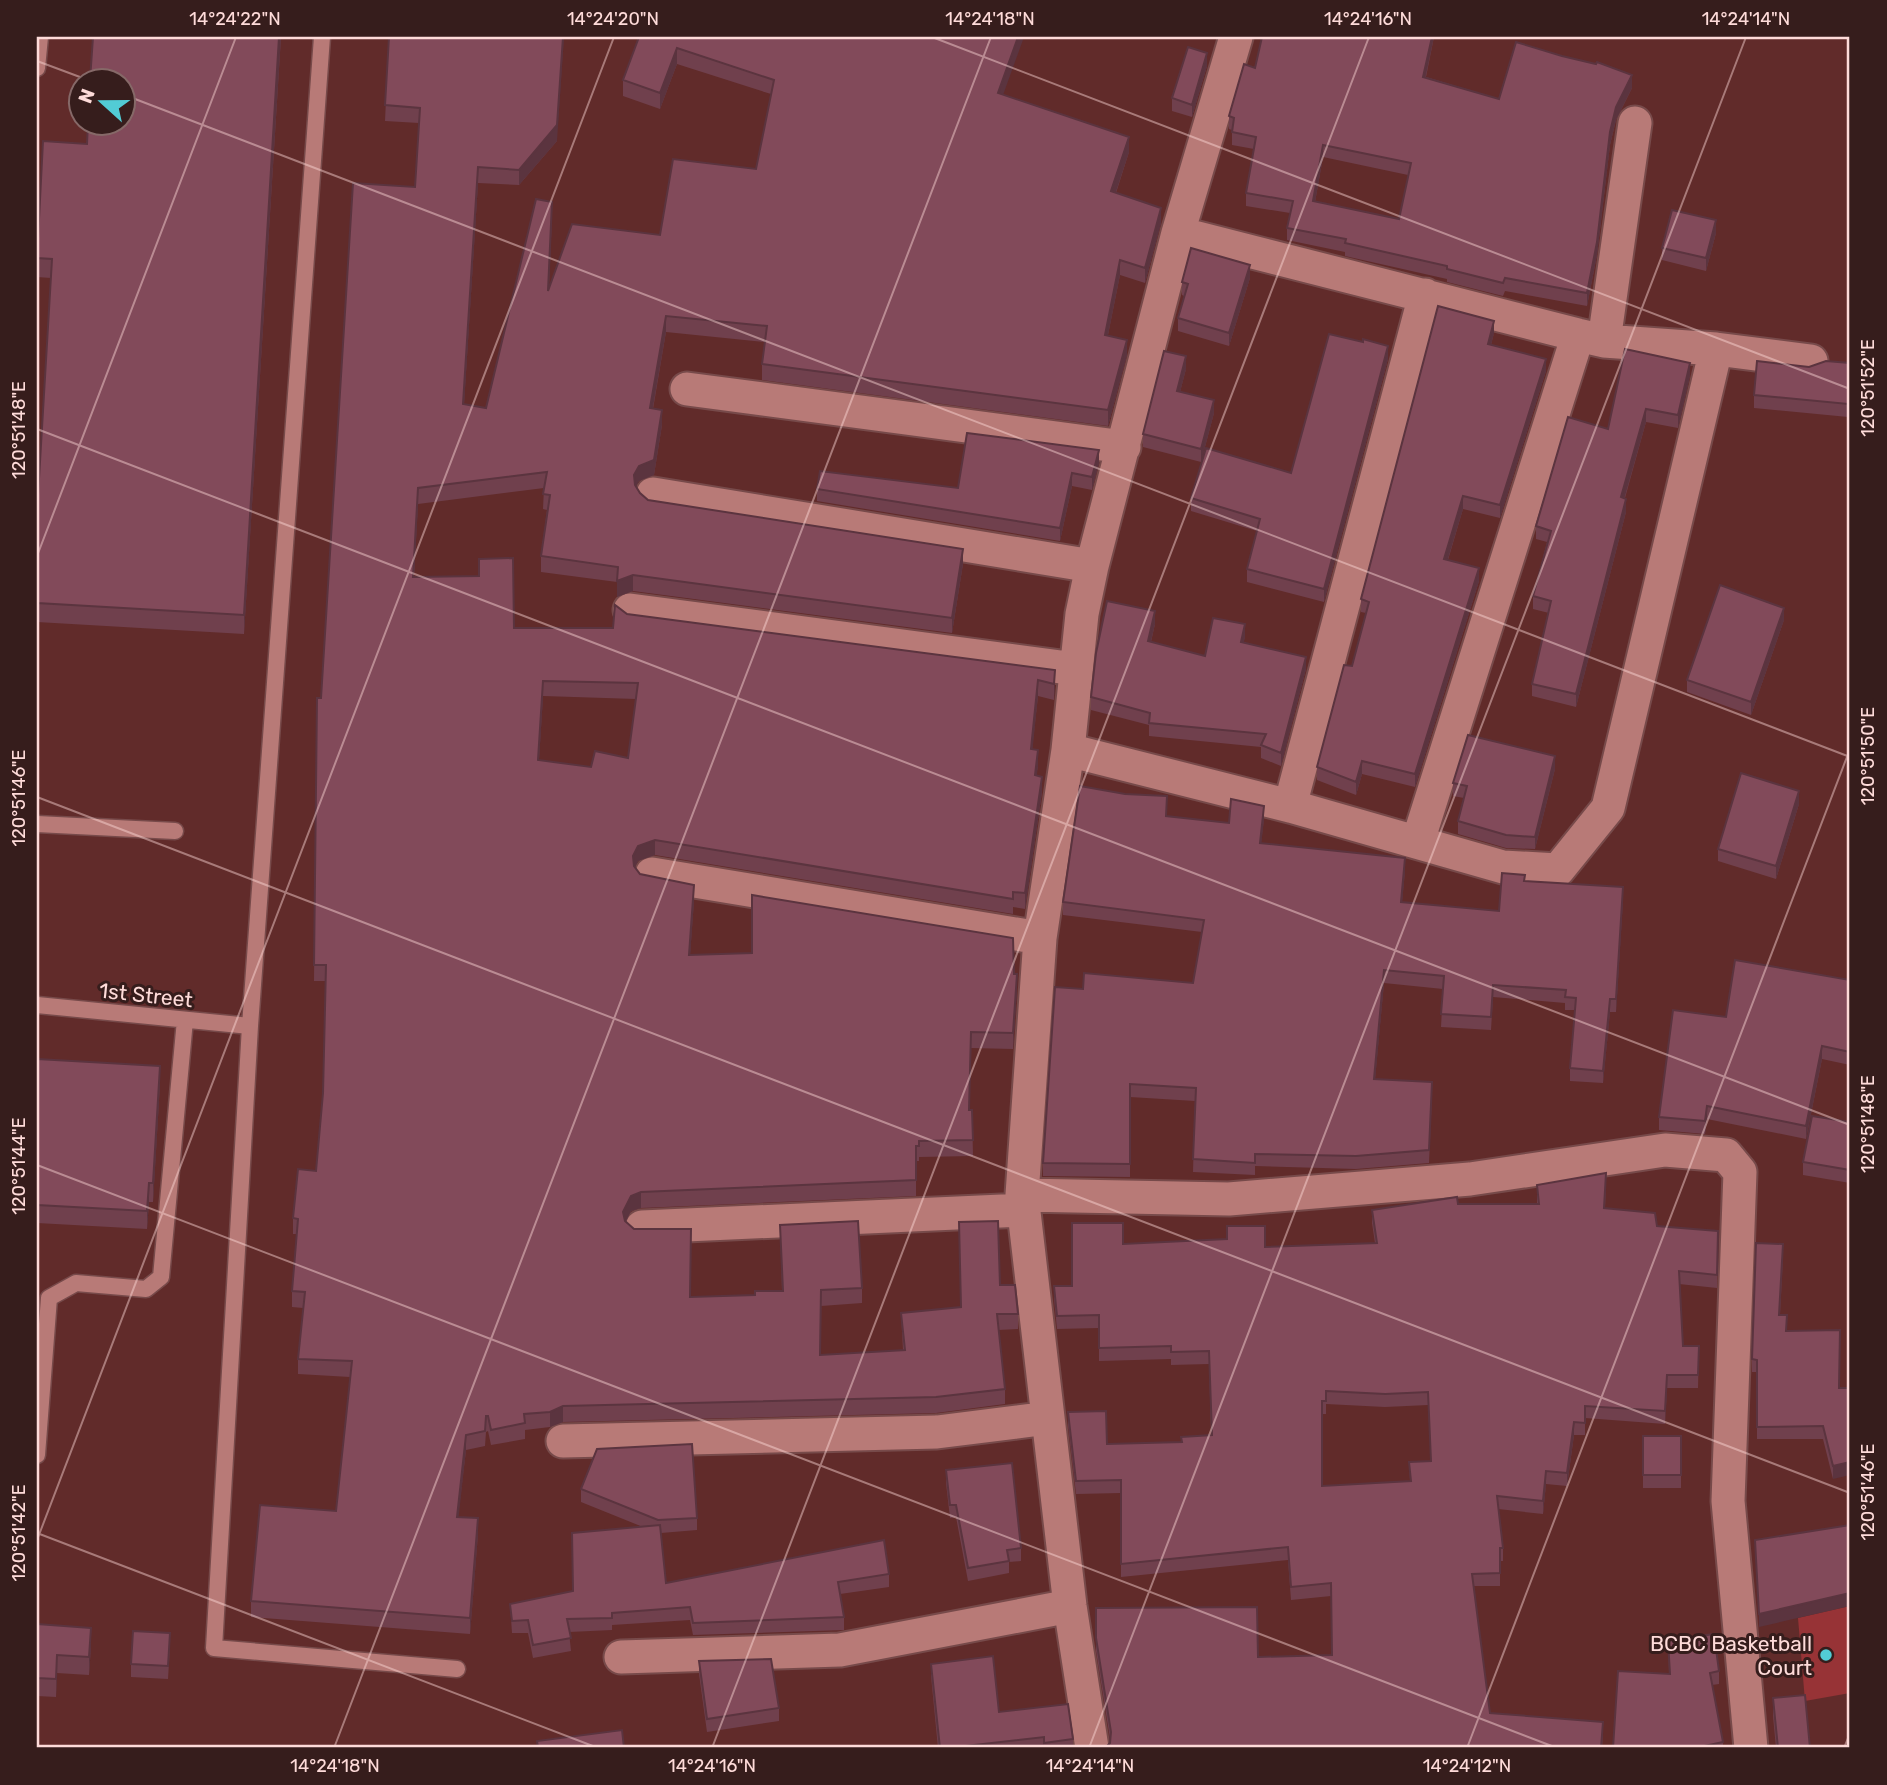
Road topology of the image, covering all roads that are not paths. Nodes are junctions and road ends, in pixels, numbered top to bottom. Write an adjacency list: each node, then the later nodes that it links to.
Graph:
1 (40, 37): 4 (lane)
2 (322, 37): 26 (lane)
3 (1236, 37): 6 (street)
4 (37, 68)
5 (1635, 123): 8 (street)
6 (1178, 233): 7 (street); 12 (street)
7 (1425, 295): 8 (street); 18 (street)
8 (1591, 338): 9 (street); 21 (street)
9 (1716, 349): 10 (street); 21 (street)
10 (1811, 361)
11 (687, 389): 12 (street)
12 (1124, 447): 14 (street)
13 (653, 494): 14 (street)
14 (1092, 566): 16 (street)
15 (631, 610): 16 (street)
16 (1076, 668): 17 (street)
17 (1068, 750): 18 (street); 23 (street)
18 (1290, 806): 21 (street)
19 (37, 824): 20 (lane)
20 (175, 831)
21 (1418, 841)
22 (652, 874): 23 (street)
23 (1040, 937): 27 (street)
24 (37, 1005): 25 (lane, 1st Street)
25 (185, 1020): 26 (lane, 1st Street); 31 (lane)
26 (250, 1027): 34 (lane)
27 (1023, 1203): 28 (street); 29 (street); 36 (street)
28 (642, 1227)
29 (1048, 1418): 30 (street); 32 (street)
30 (563, 1441)
31 (37, 1455)
32 (1070, 1606): 33 (street); 35 (street)
33 (621, 1657)
34 (457, 1669)
35 (1092, 1748)
36 (1751, 1748)

